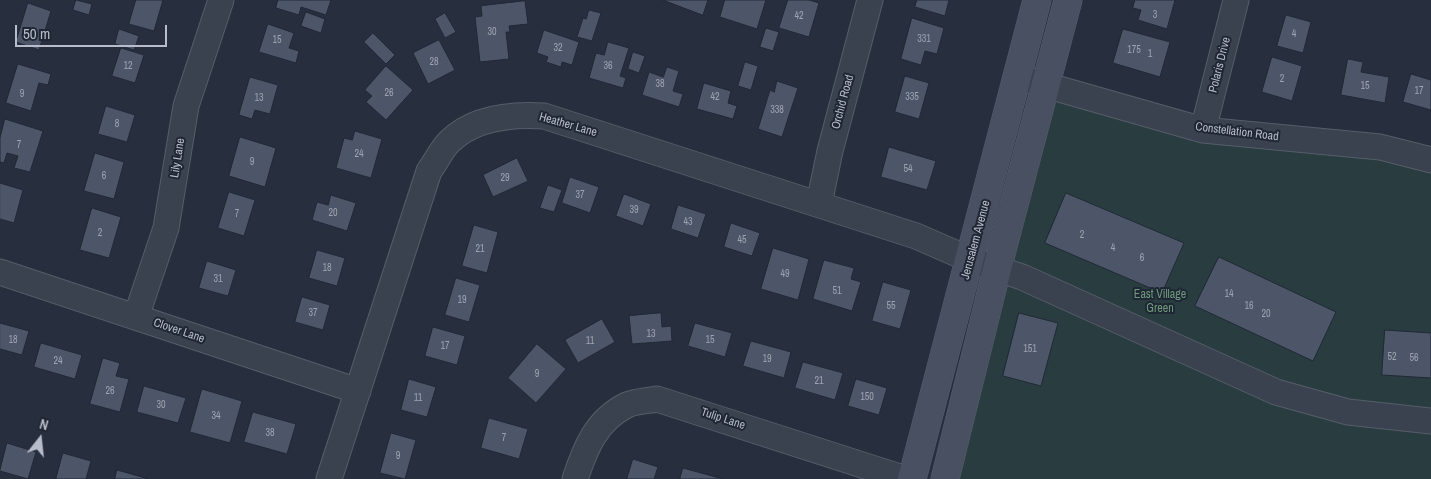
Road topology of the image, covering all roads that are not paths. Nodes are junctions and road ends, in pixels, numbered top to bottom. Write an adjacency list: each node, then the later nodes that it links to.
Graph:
1 (221, 0): 14 (street, Lily Lane)
2 (870, 0): 10 (street, Orchid Road)
3 (1037, 0): 6 (main road, Jerusalem Avenue)
4 (1068, 0): 7 (main road)
5 (1236, 0): 8 (street, Polaris Drive)
6 (1017, 77): 7 (street, Constellation Road); 11 (main road, Jerusalem Avenue)
7 (1046, 86): 8 (street, Constellation Road); 12 (main road)
8 (1203, 130): 9 (street, Constellation Road)
9 (1431, 160)
10 (819, 204): 11 (street, Heather Lane); 15 (street, Heather Lane)
11 (971, 260): 12 (street); 20 (main road, Jerusalem Avenue)
12 (997, 269): 16 (street); 21 (main road)
13 (0, 272): 14 (street, Clover Lane)
14 (136, 317): 15 (street, Clover Lane)
15 (358, 391): 17 (street, Heather Lane)
16 (1431, 421)
17 (329, 479)
18 (575, 479): 19 (street, Tulip Lane)
19 (906, 479)
20 (912, 479)
21 (945, 479)

